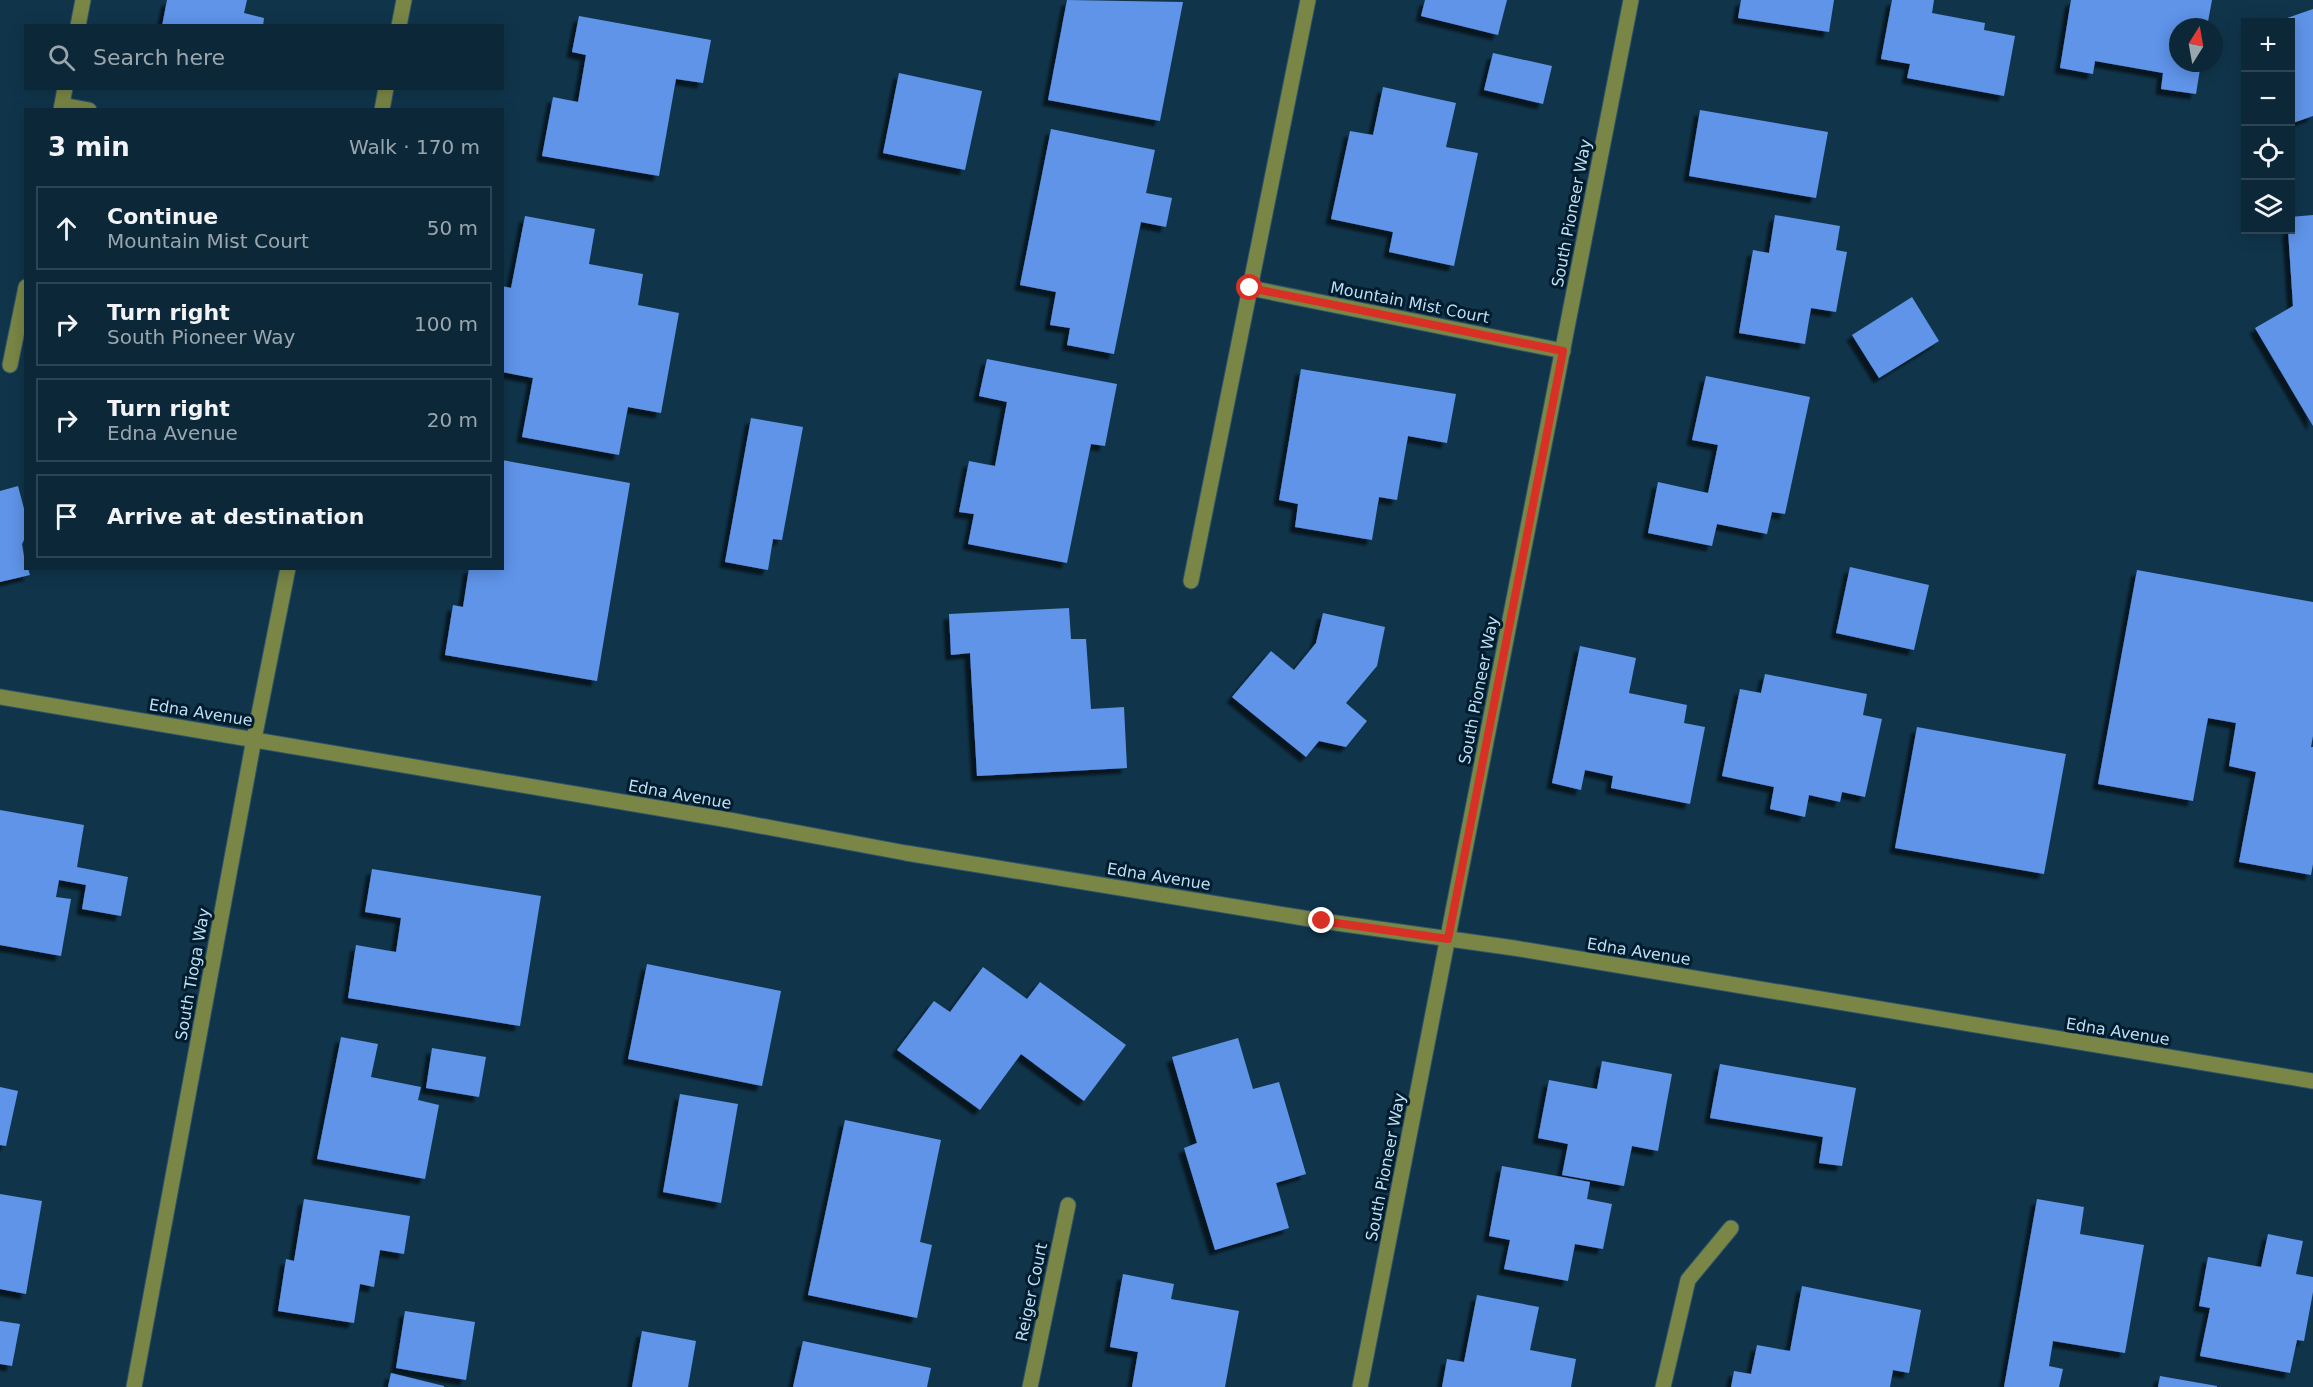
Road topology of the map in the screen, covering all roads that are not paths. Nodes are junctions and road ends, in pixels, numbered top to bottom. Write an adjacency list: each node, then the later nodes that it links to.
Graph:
1 (83, 0): 5 (street)
2 (404, 0): 6 (street)
3 (1308, 0): 11 (street)
4 (1631, 0): 13 (street, South Pioneer Way)
5 (78, 24)
6 (399, 24)
7 (65, 90): 9 (street)
8 (386, 90): 10 (street)
9 (62, 107)
10 (382, 108)
11 (1250, 288): 13 (street, Mountain Mist Court); 16 (street)
12 (24, 297): 14 (street)
13 (1563, 351): 19 (street, South Pioneer Way)
14 (10, 365)
15 (288, 570): 18 (street, South Tioga Way)
16 (1191, 581)
17 (0, 697): 18 (street, Edna Avenue)
18 (254, 739): 19 (street, Edna Avenue); 23 (street, South Tioga Way)
19 (1448, 939): 20 (street, Edna Avenue); 25 (street, South Pioneer Way)
20 (2313, 1081)
21 (1068, 1204): 24 (street, Reiger Court)
22 (1731, 1228): 26 (street)
23 (135, 1387)
24 (1030, 1387)
25 (1360, 1387)
26 (1663, 1387)

